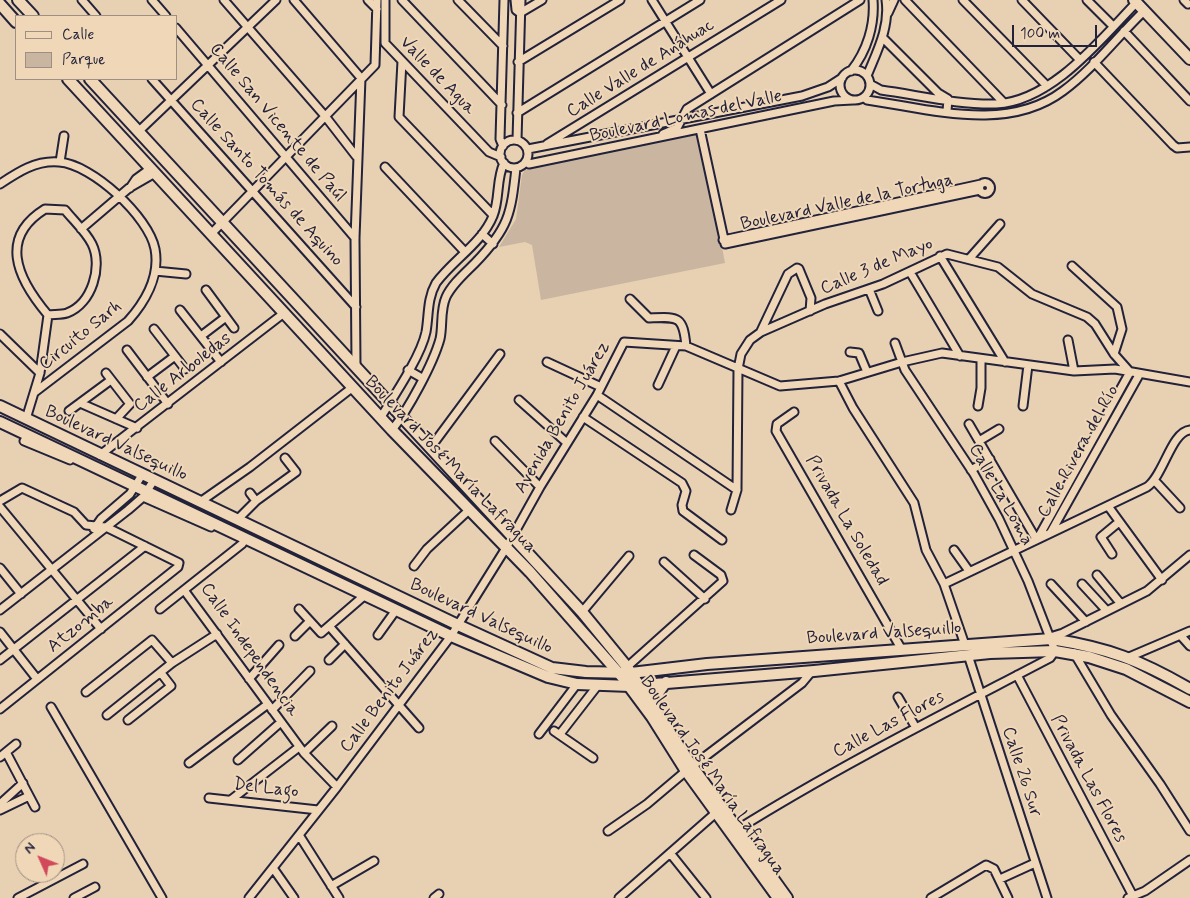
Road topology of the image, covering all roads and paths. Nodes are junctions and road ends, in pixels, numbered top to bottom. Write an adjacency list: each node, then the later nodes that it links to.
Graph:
1 (18, 0): 33 (main road)
2 (82, 0): 34 (street)
3 (152, 0): 35 (street)
4 (224, 0): 40 (street)
5 (276, 0): 40 (street)
6 (294, 0): 56 (street)
7 (368, 0): 30 (street)
8 (377, 0): 30 (street)
9 (385, 0): 50 (street, Valle de Agua)
10 (402, 0): 71 (street)
11 (458, 0): 45 (street)
12 (504, 0): 45 (street)
13 (515, 0): 32 (street)
14 (521, 0): 32 (street)
15 (542, 0): 32 (street)
16 (620, 0): 51 (street)
17 (652, 0): 38 (street)
18 (700, 0): 38 (street)
19 (781, 0): 47 (street, Calle Valle de Anáhuac)
20 (860, 0): 63 (street)
21 (873, 0): 54 (street)
22 (886, 0): 36 (street)
23 (894, 0): 36 (street)
24 (905, 0): 70 (street)
25 (964, 0): 62 (street)
26 (1022, 0): 49 (street)
27 (1087, 0): 39 (street)
28 (1135, 1): 31 (main road); 39 (street)
29 (0, 4): 37 (main road)
30 (377, 9): 56 (street)
31 (1144, 11): 42 (street); 48 (main road)
32 (520, 13): 51 (street)
33 (32, 15)
34 (95, 15)
35 (165, 15)
36 (887, 16): 43 (street)
37 (15, 21)
38 (665, 21): 47 (street); 74 (street)
39 (1113, 26): 44 (street)
40 (247, 27): 53 (street); 75 (street)
41 (178, 30): 53 (street, Calle San Vicente de Paúl)
42 (1124, 31): 46 (street); 69 (street)
43 (883, 38): 55 (street); 64 (street)
44 (1094, 45): 46 (street); 49 (street)
45 (503, 46): 71 (street)
46 (1103, 52): 52 (street)
47 (688, 57): 63 (street); 84 (street, Calle Valle de Anáhuac)
48 (1190, 58)
49 (1079, 59): 62 (street)
50 (402, 61): 89 (street, Valle de Agua); 99 (street)
51 (518, 62): 74 (street)
52 (1094, 62): 73 (street); 85 (street)
53 (208, 65): 67 (street); 87 (street, Calle San Vicente de Paúl)
54 (851, 71): 55 (street); 57 (street)
55 (867, 76): 61 (street)
56 (361, 78): 75 (street); 88 (street)
57 (842, 78): 68 (street); 76 (street, Boulevard Lomas del Valle)
58 (69, 80): 94 (main road, Boulevard José María Lafragua)
59 (91, 80): 78 (main road, Boulevard José María Lafragua)
60 (153, 80): 67 (street, Calle Santo Tomás de Aquino)
61 (870, 84): 64 (street); 65 (street)
62 (1047, 86): 70 (street)
63 (711, 94): 76 (street)
64 (939, 96): 66 (street); 72 (street)
65 (864, 97): 68 (street); 72 (street)
66 (948, 99): 70 (street); 73 (street)
67 (171, 100): 78 (street); 97 (street, Calle Santo Tomás de Aquino)
68 (853, 100): 77 (street, Boulevard Lomas del Valle)
69 (1190, 101)
70 (1004, 103)
71 (502, 105): 83 (street)
72 (938, 110): 73 (street)
73 (947, 111)
74 (517, 112): 82 (street)
75 (325, 116): 87 (street); 88 (street)
76 (683, 119): 79 (street); 81 (street); 84 (street, Boulevard Lomas del Valle)
77 (700, 129): 79 (street, Boulevard Lomas del Valle); 96 (street, Boulevard Valle de la Tortuga)
78 (139, 131): 100 (main road, Boulevard José María Lafragua)
79 (688, 131): 81 (street, Boulevard Lomas del Valle)
80 (64, 136): 90 (street)
81 (658, 138): 91 (street, Boulevard Lomas del Valle)
82 (517, 140): 83 (street); 86 (street)
83 (503, 146): 89 (street)
84 (542, 147): 86 (street, Boulevard Lomas del Valle)
85 (1190, 147)
86 (528, 149): 91 (street)
87 (287, 156): 97 (street); 106 (street, Calle San Vicente de Paúl)
88 (356, 156): 106 (street)
89 (502, 160): 93 (street); 99 (street)
90 (60, 162): 95 (street); 98 (street, Circuito Sarh)
91 (526, 162): 93 (street)
92 (385, 166): 108 (street)
93 (516, 168): 107 (street)
94 (153, 171): 98 (street); 104 (main road, Boulevard José María Lafragua)
95 (0, 184)
96 (980, 187)
97 (252, 191): 100 (street); 123 (street, Calle Santo Tomás de Aquino)
98 (120, 196): 103 (street); 114 (street, Circuito Sarh)
99 (494, 215): 105 (street)
100 (222, 222): 104 (street); 150 (main road, Boulevard José María Lafragua)
101 (1000, 224): 110 (street)
102 (16, 226): 103 (street)
103 (81, 229): 128 (street)
104 (211, 234): 127 (main road, Boulevard José María Lafragua)
105 (482, 234): 107 (street); 108 (street)
106 (355, 238): 123 (street)
107 (493, 244): 113 (street)
108 (465, 252): 111 (street)
109 (940, 256): 110 (street, Calle 3 de Mayo); 116 (street, Calle 3 de Mayo); 149 (street)
110 (969, 259): 142 (street, Calle 3 de Mayo)
111 (458, 260): 113 (street); 118 (street)
112 (1072, 266): 142 (street)
113 (468, 270): 119 (street)
114 (155, 271): 117 (street); 169 (street, Circuito Sarh)
115 (11, 272): 128 (street)
116 (910, 272): 120 (street, Calle 3 de Mayo); 144 (street)
117 (186, 274)
118 (442, 276): 119 (street); 154 (street)
119 (452, 287): 162 (street)
120 (869, 289): 125 (street, Calle 3 de Mayo); 126 (street)
121 (206, 290): 129 (street)
122 (630, 299): 138 (street)
123 (356, 307): 150 (street)
124 (180, 310): 134 (street)
125 (810, 311): 132 (street, Calle 3 de Mayo); 132 (street)
126 (878, 311)
127 (284, 313): 146 (street, Calle Arboledas); 168 (main road, Boulevard José María Lafragua)
128 (48, 315): 158 (street)
129 (226, 317): 130 (street); 134 (street)
130 (234, 328)
131 (154, 329): 143 (street)
132 (761, 332): 152 (street, Calle 3 de Mayo)
133 (0, 334): 158 (street)
134 (201, 336): 146 (street)
135 (1068, 340): 155 (street)
136 (895, 343): 148 (street, Calle La Loma)
137 (676, 346): 138 (street); 166 (street); 167 (street, Avenida Benito Juárez)
138 (686, 346): 152 (street)
139 (127, 350): 161 (street)
140 (850, 352): 156 (street)
141 (500, 354): 198 (street)
142 (1114, 354): 157 (street, Calle 3 de Mayo)
143 (175, 356): 153 (street); 161 (street)
144 (960, 356): 145 (street); 148 (street)
145 (981, 360): 149 (street); 176 (street)
146 (222, 362): 174 (street, Calle Arboledas)
147 (547, 362): 167 (street)
148 (902, 362): 156 (street); 204 (street, Calle La Loma)
149 (1005, 362): 151 (street)
150 (356, 365): 173 (main road, Boulevard José María Lafragua)
151 (1028, 365): 155 (street); 177 (street)
152 (738, 368): 164 (street); 212 (street, Calle 3 de Mayo)
153 (185, 369)
154 (408, 370): 162 (street); 173 (street)
155 (1074, 371): 157 (street)
156 (866, 372): 164 (street)
157 (1130, 372): 160 (street); 180 (street, Calle Rivera del Río)
158 (40, 373): 169 (street)
159 (106, 374): 163 (street)
160 (1140, 375): 165 (street); 186 (street, Calle Rivera del Río)
161 (147, 377): 174 (street)
162 (422, 378): 181 (street)
163 (111, 380): 172 (street); 185 (street)
164 (840, 381): 249 (street, Calle 26 Sur)
165 (1190, 382)
166 (658, 385)
167 (601, 386): 170 (street, Avenida Benito Juárez)
168 (353, 387): 182 (main road, Boulevard José María Lafragua); 216 (street)
169 (35, 392): 184 (street, Circuito Sarh)
170 (597, 395): 183 (street, Avenida Benito Juárez); 212 (street)
171 (519, 400): 196 (street)
172 (80, 403): 178 (street); 185 (street)
173 (390, 403): 181 (main road, Boulevard José María Lafragua); 182 (street)
174 (168, 404): 189 (street, Calle Arboledas)
175 (0, 406): 184 (main road, Boulevard Valsequillo)
176 (978, 406)
177 (1023, 406)
178 (69, 411)
179 (794, 412): 282 (street, Privada La Soledad)
180 (1106, 415): 186 (street); 205 (street, Calle Rivera del Río)
181 (403, 416): 191 (street); 198 (main road, Boulevard José María Lafragua)
182 (381, 417): 191 (main road, Boulevard José María Lafragua)
183 (583, 417): 196 (street, Avenida Benito Juárez); 233 (street)
184 (26, 419): 199 (main road, Boulevard Valsequillo)
185 (116, 419): 189 (street)
186 (1114, 420): 207 (street, Calle Rivera del Río)
187 (0, 422): 202 (main road, Boulevard Valsequillo)
188 (968, 424): 195 (street)
189 (137, 428): 197 (street, Calle Arboledas)
190 (999, 429): 195 (street)
191 (392, 430): 221 (main road, Boulevard José María Lafragua)
192 (1190, 430): 209 (street)
193 (495, 440): 211 (street)
194 (24, 441): 202 (street)
195 (979, 441): 201 (street)
196 (567, 443): 211 (street, Avenida Benito Juárez)
197 (116, 444): 199 (street, Calle Arboledas); 203 (street)
198 (431, 447): 228 (main road, Boulevard José María Lafragua)
199 (100, 455): 203 (main road, Boulevard Valsequillo)
200 (285, 458): 217 (street)
201 (990, 459): 204 (street); 232 (street)
202 (76, 460): 210 (main road, Boulevard Valsequillo)
203 (115, 462): 206 (main road, Boulevard Valsequillo)
204 (971, 470): 237 (street, Calle La Loma)
205 (1075, 472): 207 (street); 232 (street, Calle Rivera del Río)
206 (142, 475): 208 (main road, Boulevard Valsequillo); 210 (street)
207 (1083, 476): 227 (street, Calle Rivera del Río)
208 (154, 480): 214 (street); 216 (main road, Boulevard Valsequillo)
209 (1155, 481): 218 (street); 220 (street)
210 (135, 486): 214 (main road, Boulevard Valsequillo); 225 (street)
211 (540, 487): 228 (street, Avenida Benito Juárez)
212 (736, 490): 222 (street, Calle 3 de Mayo)
213 (250, 493): 217 (street)
214 (145, 494): 226 (street); 230 (street); 231 (main road, Boulevard Valsequillo)
215 (0, 501): 225 (street)
216 (200, 502): 223 (main road, Boulevard Valsequillo)
217 (256, 502): 223 (street)
218 (1108, 506): 224 (street); 227 (street)
219 (0, 507): 245 (street)
220 (1180, 508)
221 (469, 510): 235 (main road, Boulevard José María Lafragua); 243 (street)
222 (731, 510)
223 (238, 519): 267 (main road, Boulevard Valsequillo)
224 (1119, 522): 238 (street); 248 (street)
225 (95, 527): 226 (street); 229 (street)
226 (106, 528): 229 (street); 234 (street)
227 (1051, 532): 232 (street, Calle Rivera del Río)
228 (512, 535): 235 (street, Calle Benito Juárez); 263 (main road, Boulevard José María Lafragua)
229 (93, 536): 245 (street)
230 (231, 536)
231 (246, 538): 252 (street, Calle Independencia); 254 (main road, Boulevard Valsequillo)
232 (1037, 538): 237 (street, Calle Rivera del Río)
233 (722, 540)
234 (145, 546): 256 (street); 268 (street, Atzomba)
235 (506, 548): 267 (street, Calle Benito Juárez); 291 (main road, Boulevard José María Lafragua)
236 (954, 550): 246 (street)
237 (1015, 550): 246 (street, Calle Rivera del Río); 276 (street, Calle La Loma)
238 (1112, 554)
239 (694, 555): 255 (street)
240 (1190, 555): 248 (street)
241 (629, 556): 263 (street)
242 (664, 562): 255 (street)
243 (414, 566)
244 (0, 568): 253 (street)
245 (52, 569): 253 (street); 256 (street)
246 (969, 571): 249 (street, Calle Rivera del Río)
247 (1097, 576): 257 (street)
248 (1162, 580): 257 (street)
249 (944, 584): 283 (street, Calle 26 Sur)
250 (1052, 584): 265 (street)
251 (1082, 584): 262 (street)
252 (184, 590): 258 (street); 271 (street, Calle Independencia)
253 (21, 594): 260 (street)
254 (365, 595): 261 (main road, Boulevard Valsequillo); 266 (street)
255 (705, 599): 291 (street)
256 (76, 600): 268 (street); 281 (street)
257 (1121, 604): 262 (street)
258 (160, 609)
259 (299, 609): 264 (street)
260 (0, 610)
261 (396, 610): 272 (street); 274 (main road, Boulevard Valsequillo)
262 (1107, 611): 265 (street)
263 (582, 612): 291 (main road, Boulevard José María Lafragua)
264 (310, 620): 266 (street); 273 (street)
265 (1086, 622): 277 (street)
266 (329, 626): 278 (street)
267 (458, 626): 274 (street, Calle Benito Juárez); 291 (main road, Boulevard Valsequillo)
268 (101, 628): 295 (street, Atzomba)
269 (0, 632): 281 (street)
270 (1190, 632): 275 (street)
271 (217, 634): 289 (street); 296 (street, Calle Independencia)
272 (378, 635)
273 (295, 636)
274 (451, 636): 298 (main road, Boulevard Valsequillo); 306 (street, Calle Benito Juárez)
275 (1181, 636): 280 (street); 286 (street)
276 (1051, 638): 277 (main road, Boulevard Valsequillo); 283 (main road, Boulevard Valsequillo); 284 (street, Calle La Loma)
277 (1065, 638): 285 (street); 286 (main road, Boulevard Valsequillo)
278 (345, 644): 288 (street); 306 (street)
279 (279, 645): 296 (street)
280 (1190, 646)
281 (13, 650): 287 (street); 295 (street)
282 (902, 650): 283 (main road, Boulevard Valsequillo); 291 (main road, Boulevard Valsequillo)
283 (967, 650): 284 (main road, Boulevard Valsequillo); 292 (main road, Boulevard Valsequillo); 303 (street, Calle 26 Sur)
284 (1055, 651): 285 (main road, Boulevard Valsequillo); 294 (street, Calle Las Flores)
285 (1074, 654): 305 (main road, Boulevard Valsequillo); 337 (street)
286 (1129, 656): 301 (main road, Boulevard Valsequillo)
287 (0, 660)
288 (329, 660)
289 (172, 663): 293 (street); 302 (street)
290 (310, 671): 309 (street)
291 (626, 671): 300 (main road, Boulevard José María Lafragua)
292 (812, 671): 297 (main road, Boulevard Valsequillo); 324 (street)
293 (161, 673): 311 (street); 312 (street)
294 (1017, 675): 303 (street, Calle Las Flores); 349 (street, Privada Las Flores)
295 (37, 679): 310 (street, Atzomba)
296 (249, 679): 309 (street, Calle Independencia)
297 (666, 682): 300 (main road, Boulevard Valsequillo); 307 (main road)
298 (577, 684): 299 (main road, Boulevard Valsequillo); 317 (street)
299 (598, 685): 300 (main road, Boulevard Valsequillo); 321 (street)
300 (635, 685): 307 (main road, Boulevard José María Lafragua); 324 (main road, Boulevard José María Lafragua)
301 (1190, 689)
302 (86, 692)
303 (980, 696): 316 (street, Calle Las Flores); 342 (street, Calle 26 Sur)
304 (898, 697): 316 (street)
305 (1190, 702)
306 (397, 704): 315 (street); 326 (street, Calle Benito Juárez)
307 (655, 706): 324 (main road, Boulevard José María Lafragua)
308 (51, 707): 352 (street)
309 (270, 707): 313 (street, Calle Independencia); 323 (street)
310 (0, 709)
311 (108, 715)
312 (128, 720)
313 (281, 722): 319 (street, Calle Independencia); 322 (street)
314 (332, 726): 319 (street)
315 (419, 728)
316 (916, 728): 335 (street, Calle Las Flores)
317 (539, 734)
318 (16, 744): 320 (street)
319 (302, 750): 326 (street, Calle Independencia); 329 (street)
320 (3, 754): 325 (street)
321 (593, 758)
322 (238, 760)
323 (189, 763)
324 (689, 768): 334 (main road, Boulevard José María Lafragua); 336 (street)
325 (23, 783): 327 (street); 330 (street)
326 (337, 787): 333 (street, Calle Benito Juárez)
327 (30, 796): 331 (street); 332 (street)
328 (209, 798): 329 (street, Del Lago)
329 (232, 799): 333 (street, Del Lago)
330 (0, 804)
331 (35, 807)
332 (0, 810)
333 (318, 810): 338 (street, Calle Benito Juárez)
334 (719, 810): 335 (main road, Boulevard José María Lafragua); 339 (street); 358 (main road, Boulevard José María Lafragua)
335 (738, 829): 359 (main road, Boulevard José María Lafragua)
336 (608, 830)
337 (1190, 831)
338 (299, 835): 344 (street, Calle Benito Juárez); 346 (street)
339 (670, 853): 356 (street); 357 (street)
340 (1190, 860): 349 (street)
341 (374, 862): 346 (street)
342 (1035, 863): 345 (street); 361 (street, Calle 26 Sur)
343 (83, 864): 350 (street)
344 (272, 868): 353 (street, Calle Benito Juárez); 354 (street)
345 (1000, 879): 348 (street); 360 (street)
346 (332, 886): 355 (street)
347 (95, 887): 351 (street)
348 (1006, 897)
349 (1131, 897)
350 (18, 898)
351 (74, 898)
352 (162, 898)
353 (249, 898)
354 (294, 898)
355 (339, 898)
356 (619, 898)
357 (706, 898)
358 (778, 898)
359 (787, 898)
360 (931, 898)
361 (1047, 898)

